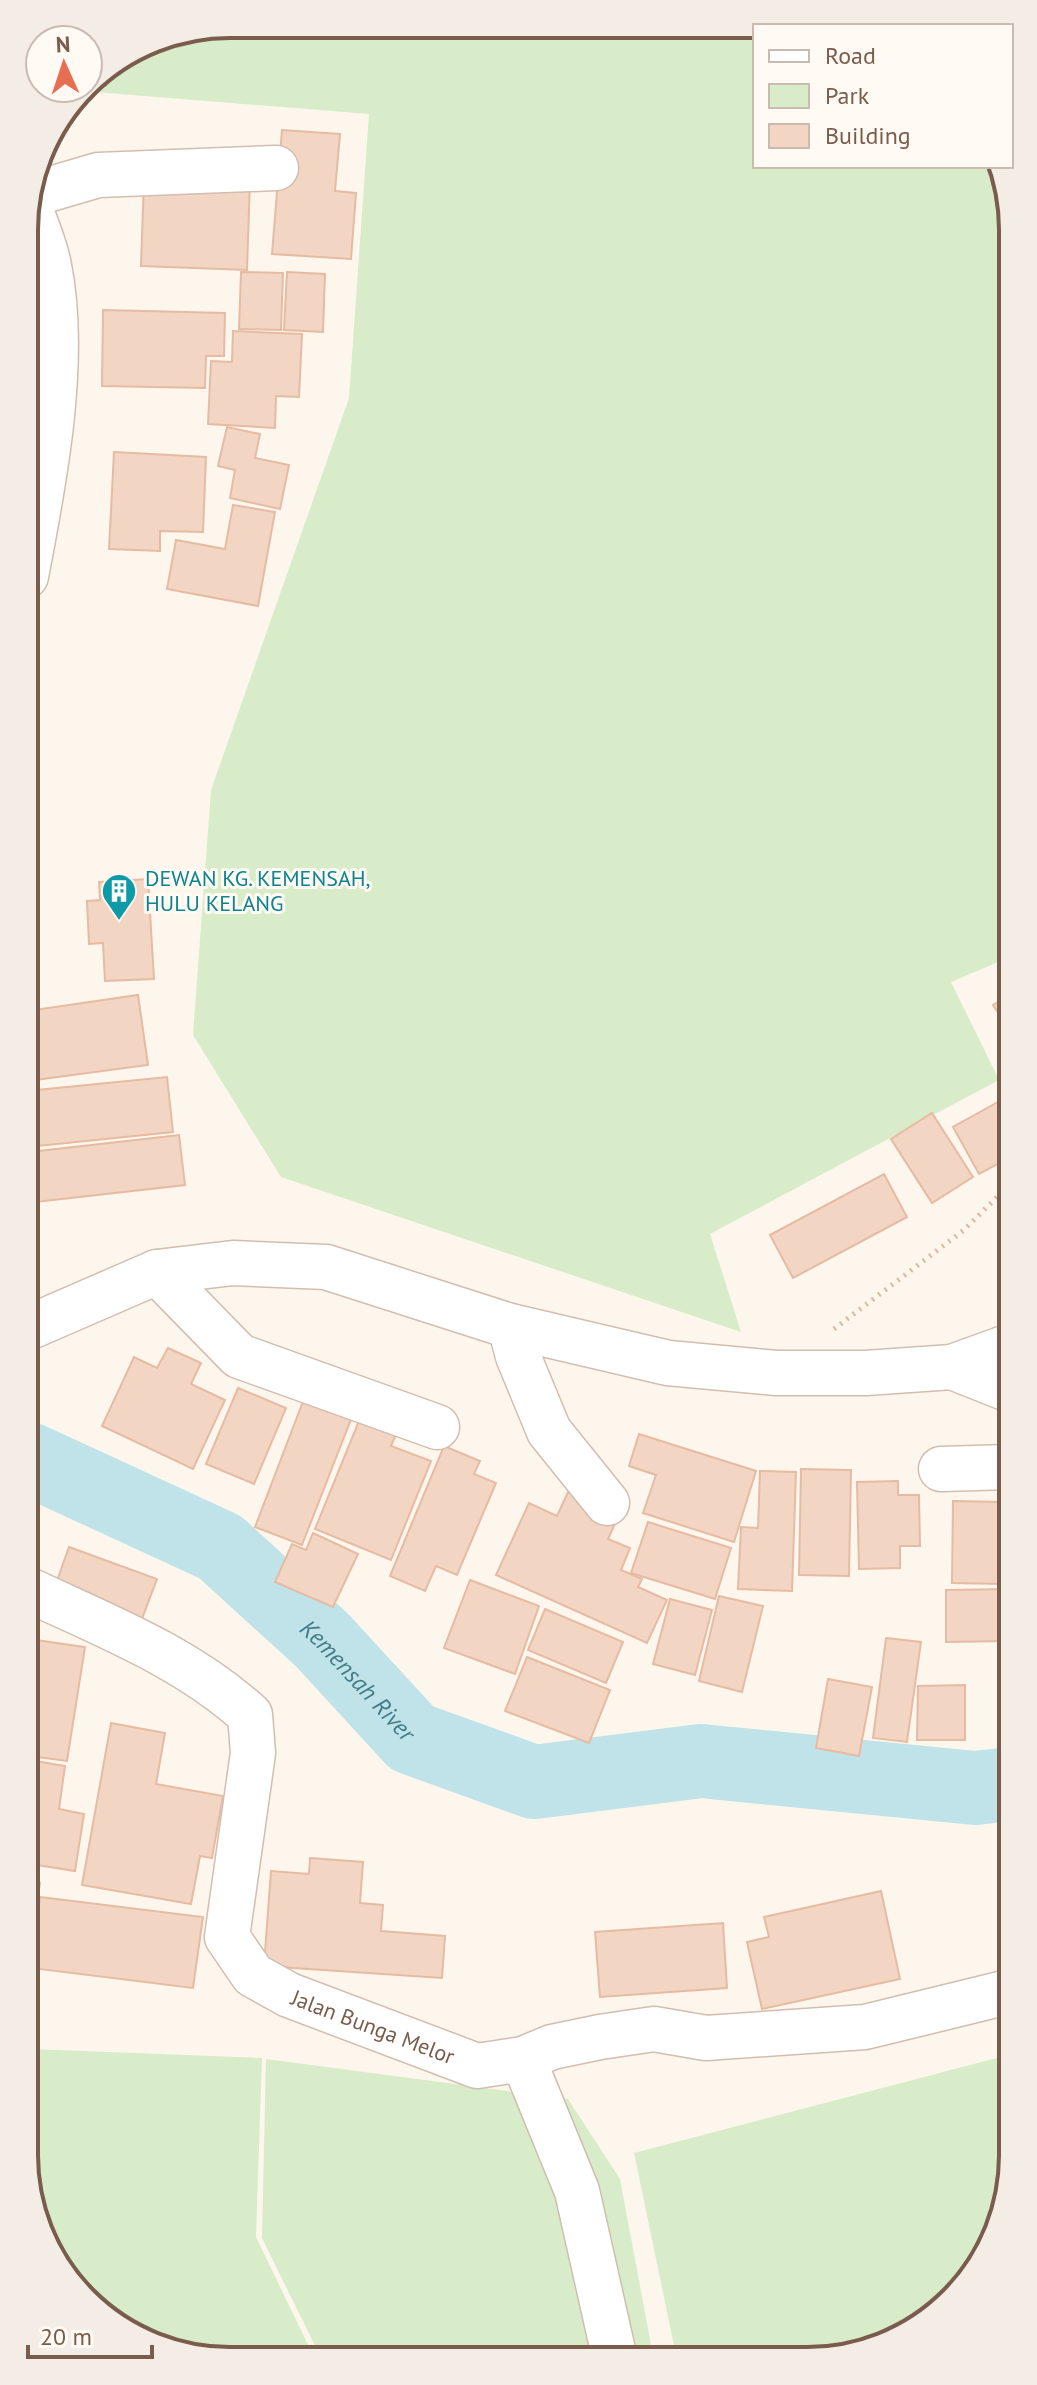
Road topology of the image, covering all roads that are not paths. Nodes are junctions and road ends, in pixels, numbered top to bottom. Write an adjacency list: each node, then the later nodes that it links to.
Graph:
1 (276, 168): 2 (street)
2 (43, 191)
3 (38, 232): 4 (street)
4 (38, 513)
5 (157, 1272): 6 (street); 7 (street); 11 (street)
6 (38, 1317)
7 (510, 1326): 9 (street); 14 (street)
8 (999, 1350): 9 (street)
9 (952, 1367): 10 (street)
10 (999, 1386)
11 (437, 1427)
12 (999, 1467): 13 (street)
13 (941, 1469)
14 (607, 1503)
15 (38, 1594): 17 (street, Jalan Bunga Melor)
16 (999, 1994): 17 (street, Jalan Bunga Melor)
17 (523, 2059): 18 (street)
18 (612, 2347)

